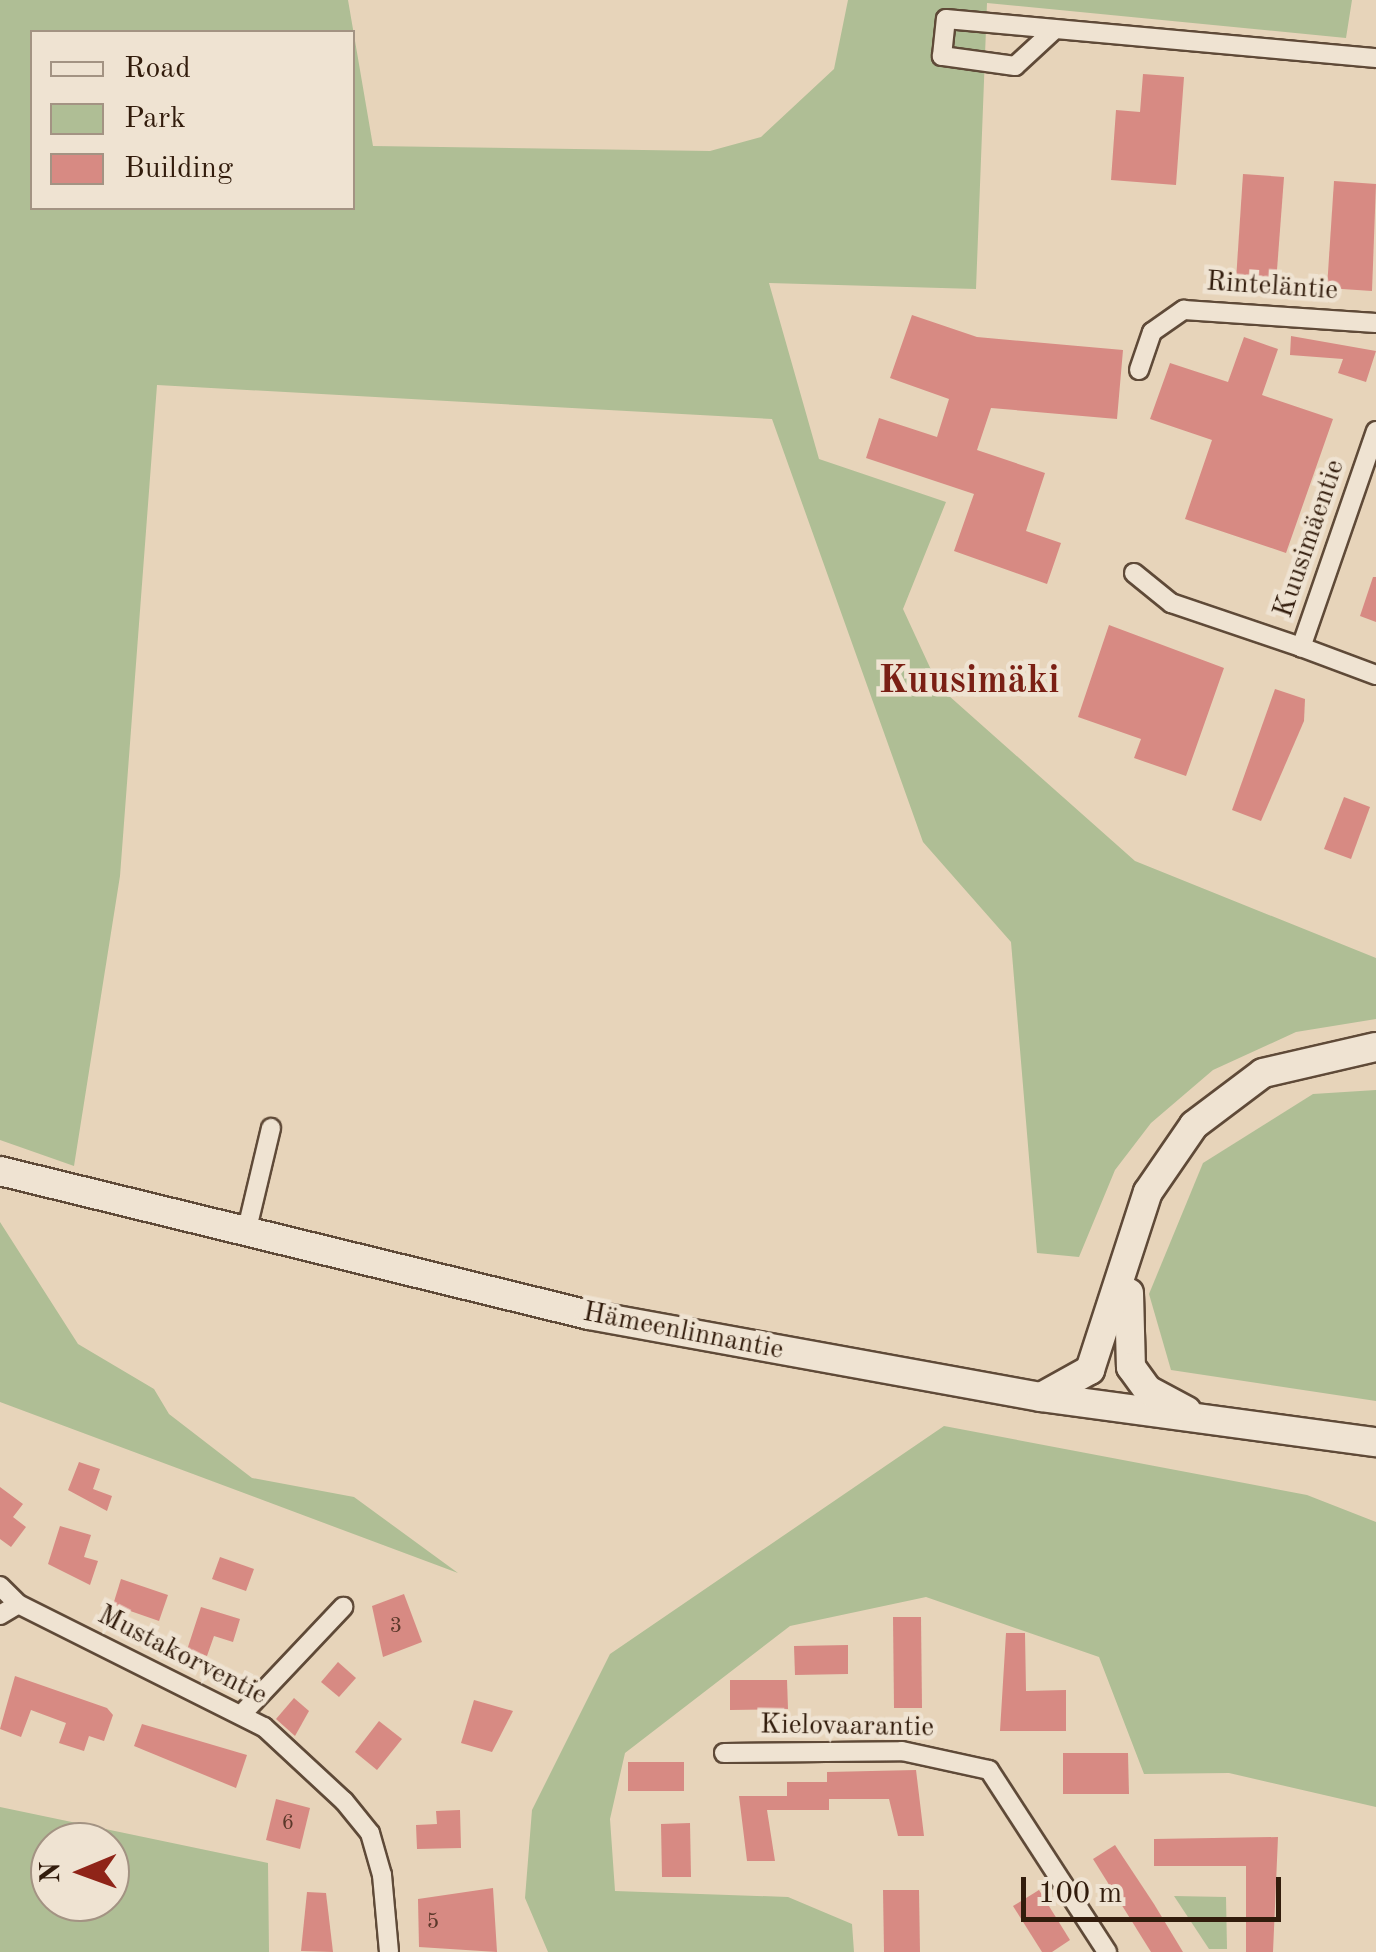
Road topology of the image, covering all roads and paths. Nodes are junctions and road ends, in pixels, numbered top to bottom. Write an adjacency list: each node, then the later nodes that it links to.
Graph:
1 (1052, 32): 1 (street); 2 (street)
2 (1376, 58)
3 (1376, 323): 4 (street, Rinteläntie)
4 (1139, 370)
5 (1376, 431): 7 (street, Kuusimäentie)
6 (1134, 573): 7 (street)
7 (1302, 647): 8 (street, Kuusimäentie)
8 (1376, 674)
9 (1376, 1046): 12 (main road)
10 (271, 1128): 13 (street)
11 (0, 1170): 13 (main road, Hämeenlinnantie)
12 (1135, 1228): 14 (main road); 15 (main road)
13 (246, 1232): 14 (main road, Hämeenlinnantie)
14 (1041, 1397): 15 (main road, Hämeenlinnantie)
15 (1216, 1422): 16 (main road, Hämeenlinnantie)
16 (1376, 1442)
17 (0, 1586): 18 (street, Mustakorventie)
18 (18, 1604): 20 (street); 21 (street, Mustakorventie)
19 (344, 1607): 21 (street)
20 (0, 1615)
21 (241, 1715): 23 (street, Mustakorventie)
22 (724, 1753): 24 (street, Kielovaarantie)
23 (389, 1952)
24 (1107, 1952)

